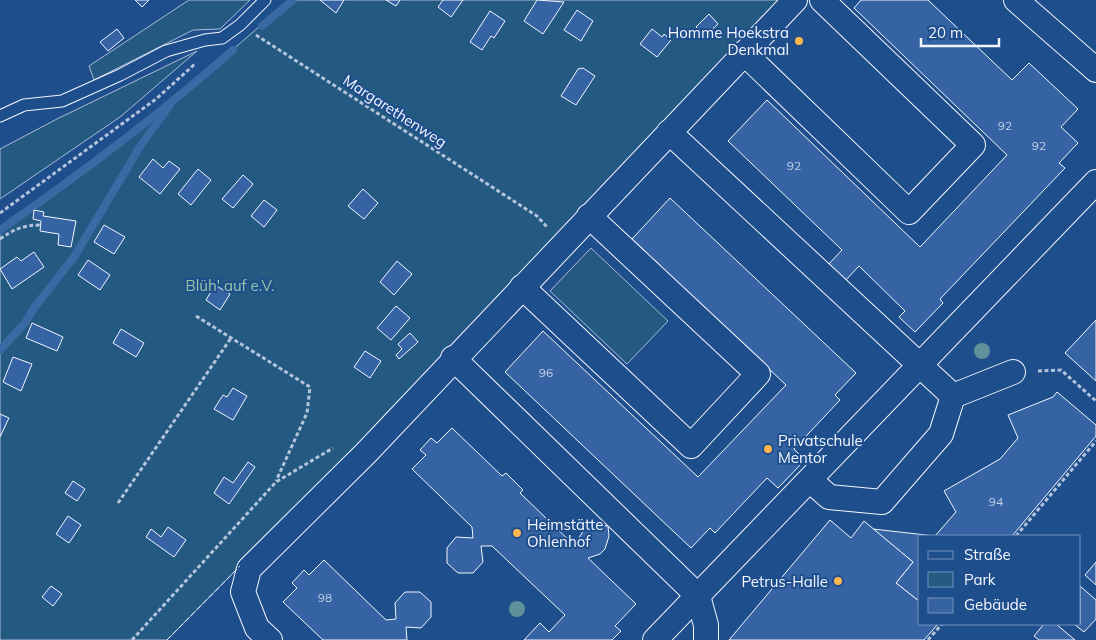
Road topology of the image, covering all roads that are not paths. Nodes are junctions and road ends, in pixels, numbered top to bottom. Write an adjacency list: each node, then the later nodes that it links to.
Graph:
1 (265, 0): 7 (lane)
2 (795, 0): 5 (street)
3 (822, 0): 5 (street)
4 (1016, 0): 6 (street)
5 (744, 53): 8 (street)
6 (1096, 70)
7 (0, 116)
8 (669, 132): 10 (street); 13 (street)
9 (1096, 182): 13 (street)
10 (589, 216): 11 (street); 11 (street)
11 (522, 287): 12 (street)
12 (453, 358): 17 (street); 18 (street)
13 (919, 366): 15 (street); 16 (street)
14 (1013, 372): 15 (street)
15 (954, 396): 16 (street)
16 (810, 480): 17 (street)
17 (698, 596): 19 (street); 20 (street)
18 (270, 640)
19 (655, 640)
20 (706, 640)

